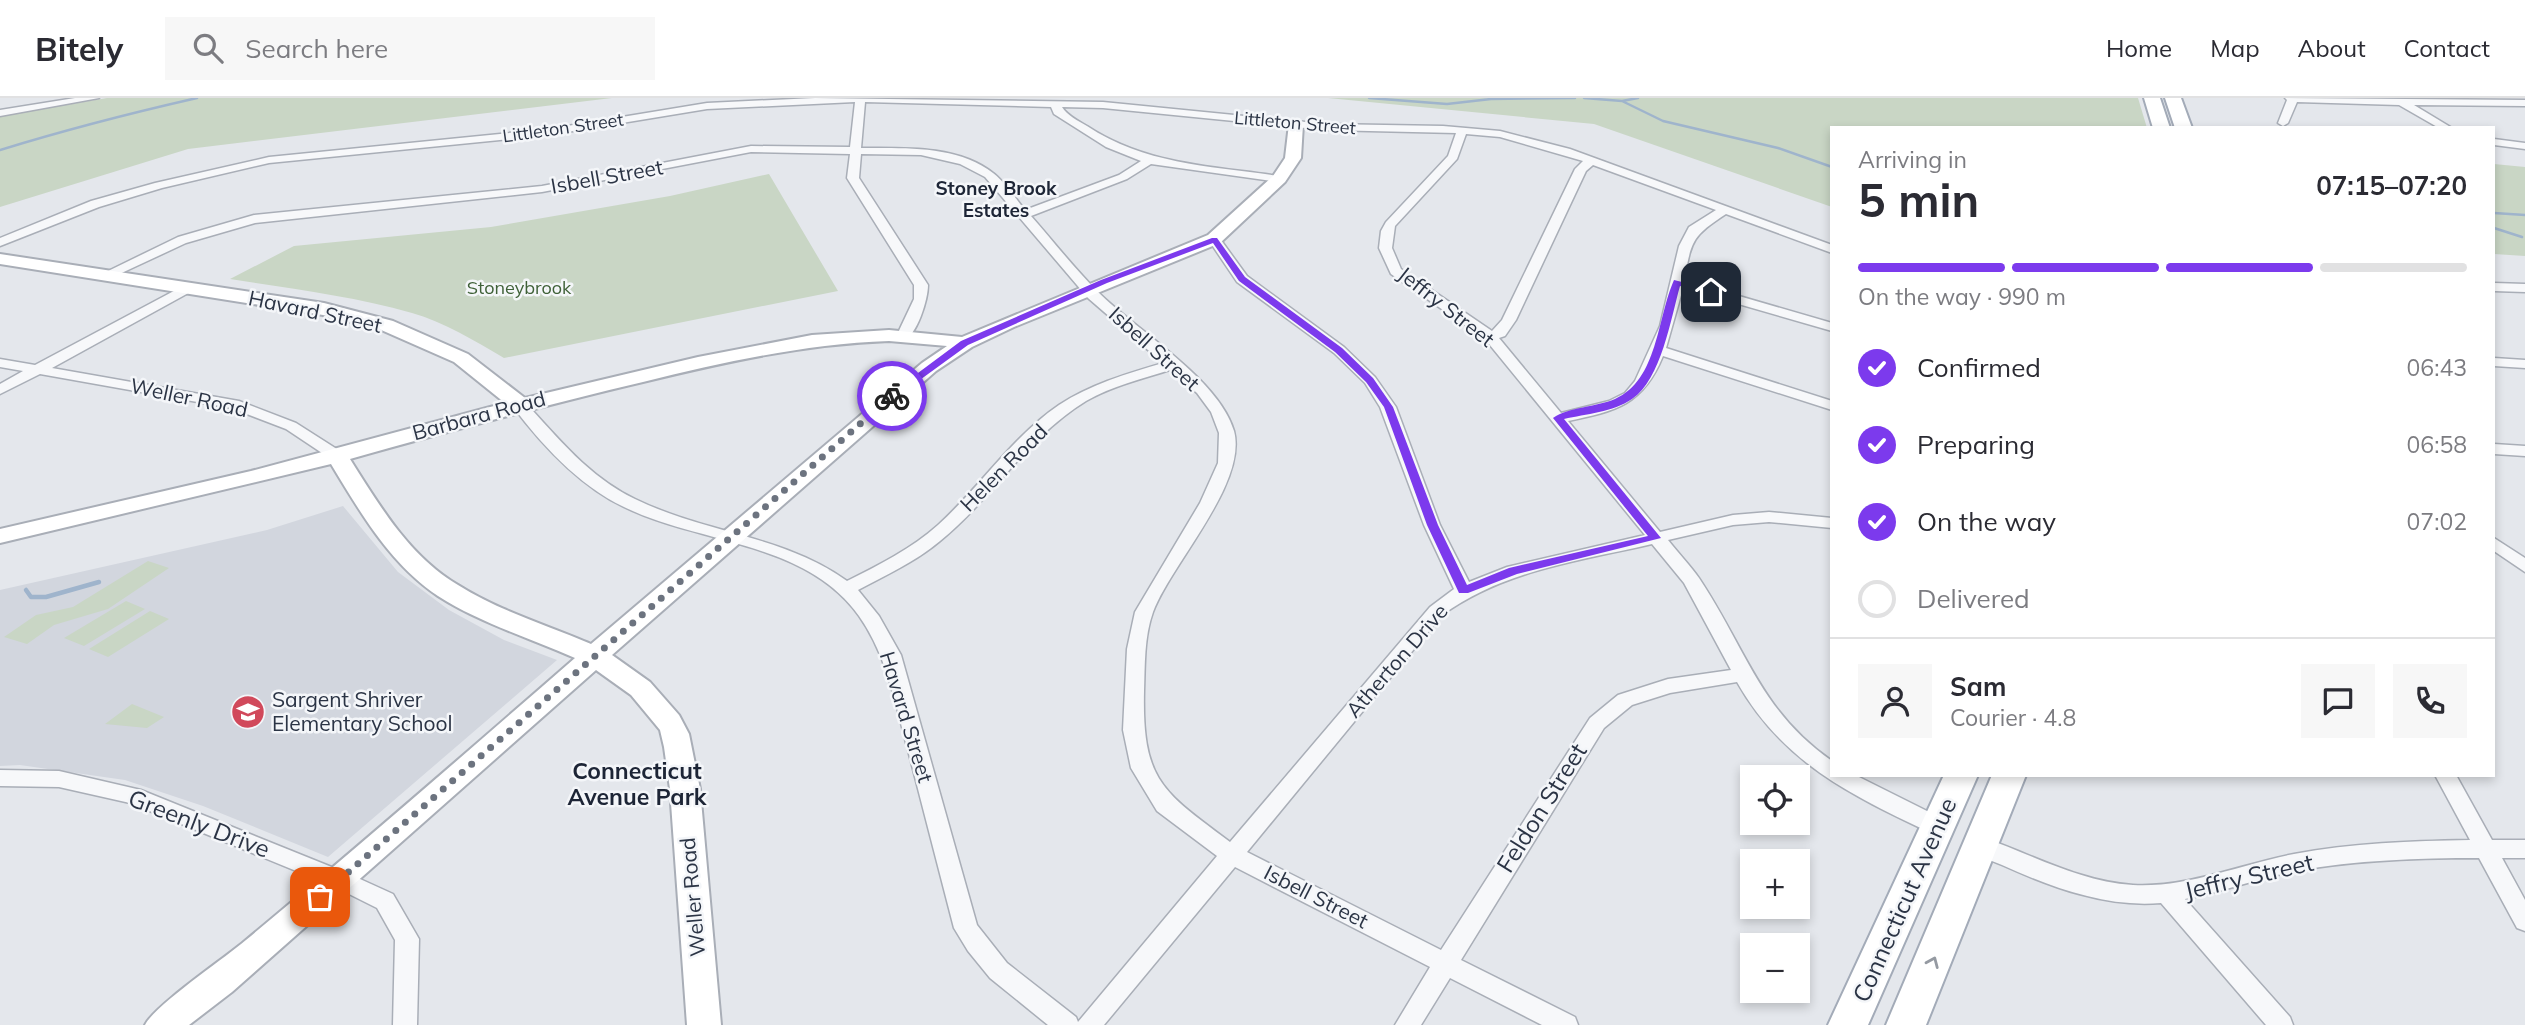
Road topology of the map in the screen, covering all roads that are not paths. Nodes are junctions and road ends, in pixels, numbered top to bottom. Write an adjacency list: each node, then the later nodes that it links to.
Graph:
1 (94, 98): 9 (street)
2 (2172, 98): 13 (main road)
3 (2292, 98): 5 (street); 10 (street)
4 (860, 99): 6 (street, Littleton Street); 18 (street); 25 (street, Littleton Street)
5 (2398, 100): 7 (street); 14 (street)
6 (1055, 103): 11 (street, Littleton Street); 19 (street)
7 (2525, 103)
8 (2147, 105): 12 (main road)
9 (0, 113)
10 (2283, 123)
11 (1296, 124): 15 (street, Littleton Street); 21 (street)
12 (2161, 126)
13 (2183, 126)
14 (2444, 126)
15 (1462, 130): 20 (street, Littleton Street); 36 (street, Jeffry Street)
16 (2495, 142): 17 (street)
17 (2525, 146)
18 (854, 150): 23 (street, Isbell Street); 28 (street, Isbell Street); 35 (street)
19 (1149, 160): 21 (street); 23 (street)
20 (1590, 161): 22 (street, Littleton Street); 36 (street)
21 (1279, 178): 24 (street)
22 (1724, 210): 26 (street, Littleton Street); 29 (street)
23 (1026, 214): 32 (street, Isbell Street)
24 (1214, 239): 32 (street); 58 (street)
25 (0, 242)
26 (1830, 248)
27 (0, 259): 28 (street, Havard Street)
28 (108, 274): 31 (street, Havard Street)
29 (1677, 282): 34 (street); 38 (street)
30 (2495, 287): 33 (street)
31 (187, 288): 43 (street); 45 (street, Havard Street)
32 (1090, 288): 37 (street); 41 (street, Isbell Street)
33 (2525, 288)
34 (1830, 326)
35 (903, 337): 37 (street, Barbara Road); 45 (street, Barbara Road)
36 (1490, 337): 47 (street, Jeffry Street)
37 (965, 343): 53 (street)
38 (1657, 350): 46 (street); 47 (street)
39 (2495, 362): 42 (street)
40 (0, 363): 43 (street, Weller Road)
41 (1172, 365): 57 (street, Helen Road); 71 (street, Isbell Street)
42 (2525, 365)
43 (37, 369): 44 (street); 50 (street, Weller Road)
44 (0, 390)
45 (519, 404): 50 (street, Barbara Road); 53 (street, Havard Street)
46 (1830, 404)
47 (1558, 418): 54 (street, Jeffry Street)
48 (2495, 449): 49 (street)
49 (2525, 451)
50 (337, 456): 52 (street, Barbara Road); 59 (street, Weller Road)
51 (1830, 523): 54 (street, Atherton Drive)
52 (0, 536)
53 (729, 537): 57 (street, Havard Street); 59 (street)
54 (1655, 538): 58 (street, Atherton Drive); 60 (street, Jeffry Street)
55 (2495, 544): 56 (street)
56 (2525, 566)
57 (847, 589): 79 (street, Havard Street)
58 (1464, 591): 71 (street, Atherton Drive)
59 (593, 656): 72 (street); 78 (street, Weller Road)
60 (1740, 675): 61 (street, Jeffry Street); 75 (street, Feldon Street)
61 (1830, 770)
62 (1841, 777): 67 (street)
63 (1960, 777): 67 (main road, Connecticut Avenue)
64 (2008, 777): 68 (main road)
65 (2446, 777): 69 (street)
66 (0, 778): 72 (street, Greenly Drive)
67 (1939, 827): 83 (main road, Connecticut Avenue)
68 (1981, 846): 73 (street, Jeffry Street); 84 (main road, one-way to 68)
69 (2484, 848): 70 (street, Jeffry Street); 73 (street, Jeffry Street); 74 (street)
70 (2525, 849)
71 (1230, 853): 75 (street, Isbell Street); 80 (street, Atherton Drive)
72 (341, 880): 76 (street); 77 (street, Greenly Drive)
73 (2168, 895): 85 (street)
74 (2525, 921)
75 (1445, 963): 81 (street, Feldon Street); 82 (street, Isbell Street)
76 (162, 1025)
77 (405, 1025)
78 (704, 1025)
79 (1068, 1025)
80 (1089, 1025)
81 (1407, 1025)
82 (1566, 1025)
83 (1848, 1025)
84 (1906, 1025)
85 (2281, 1025)

